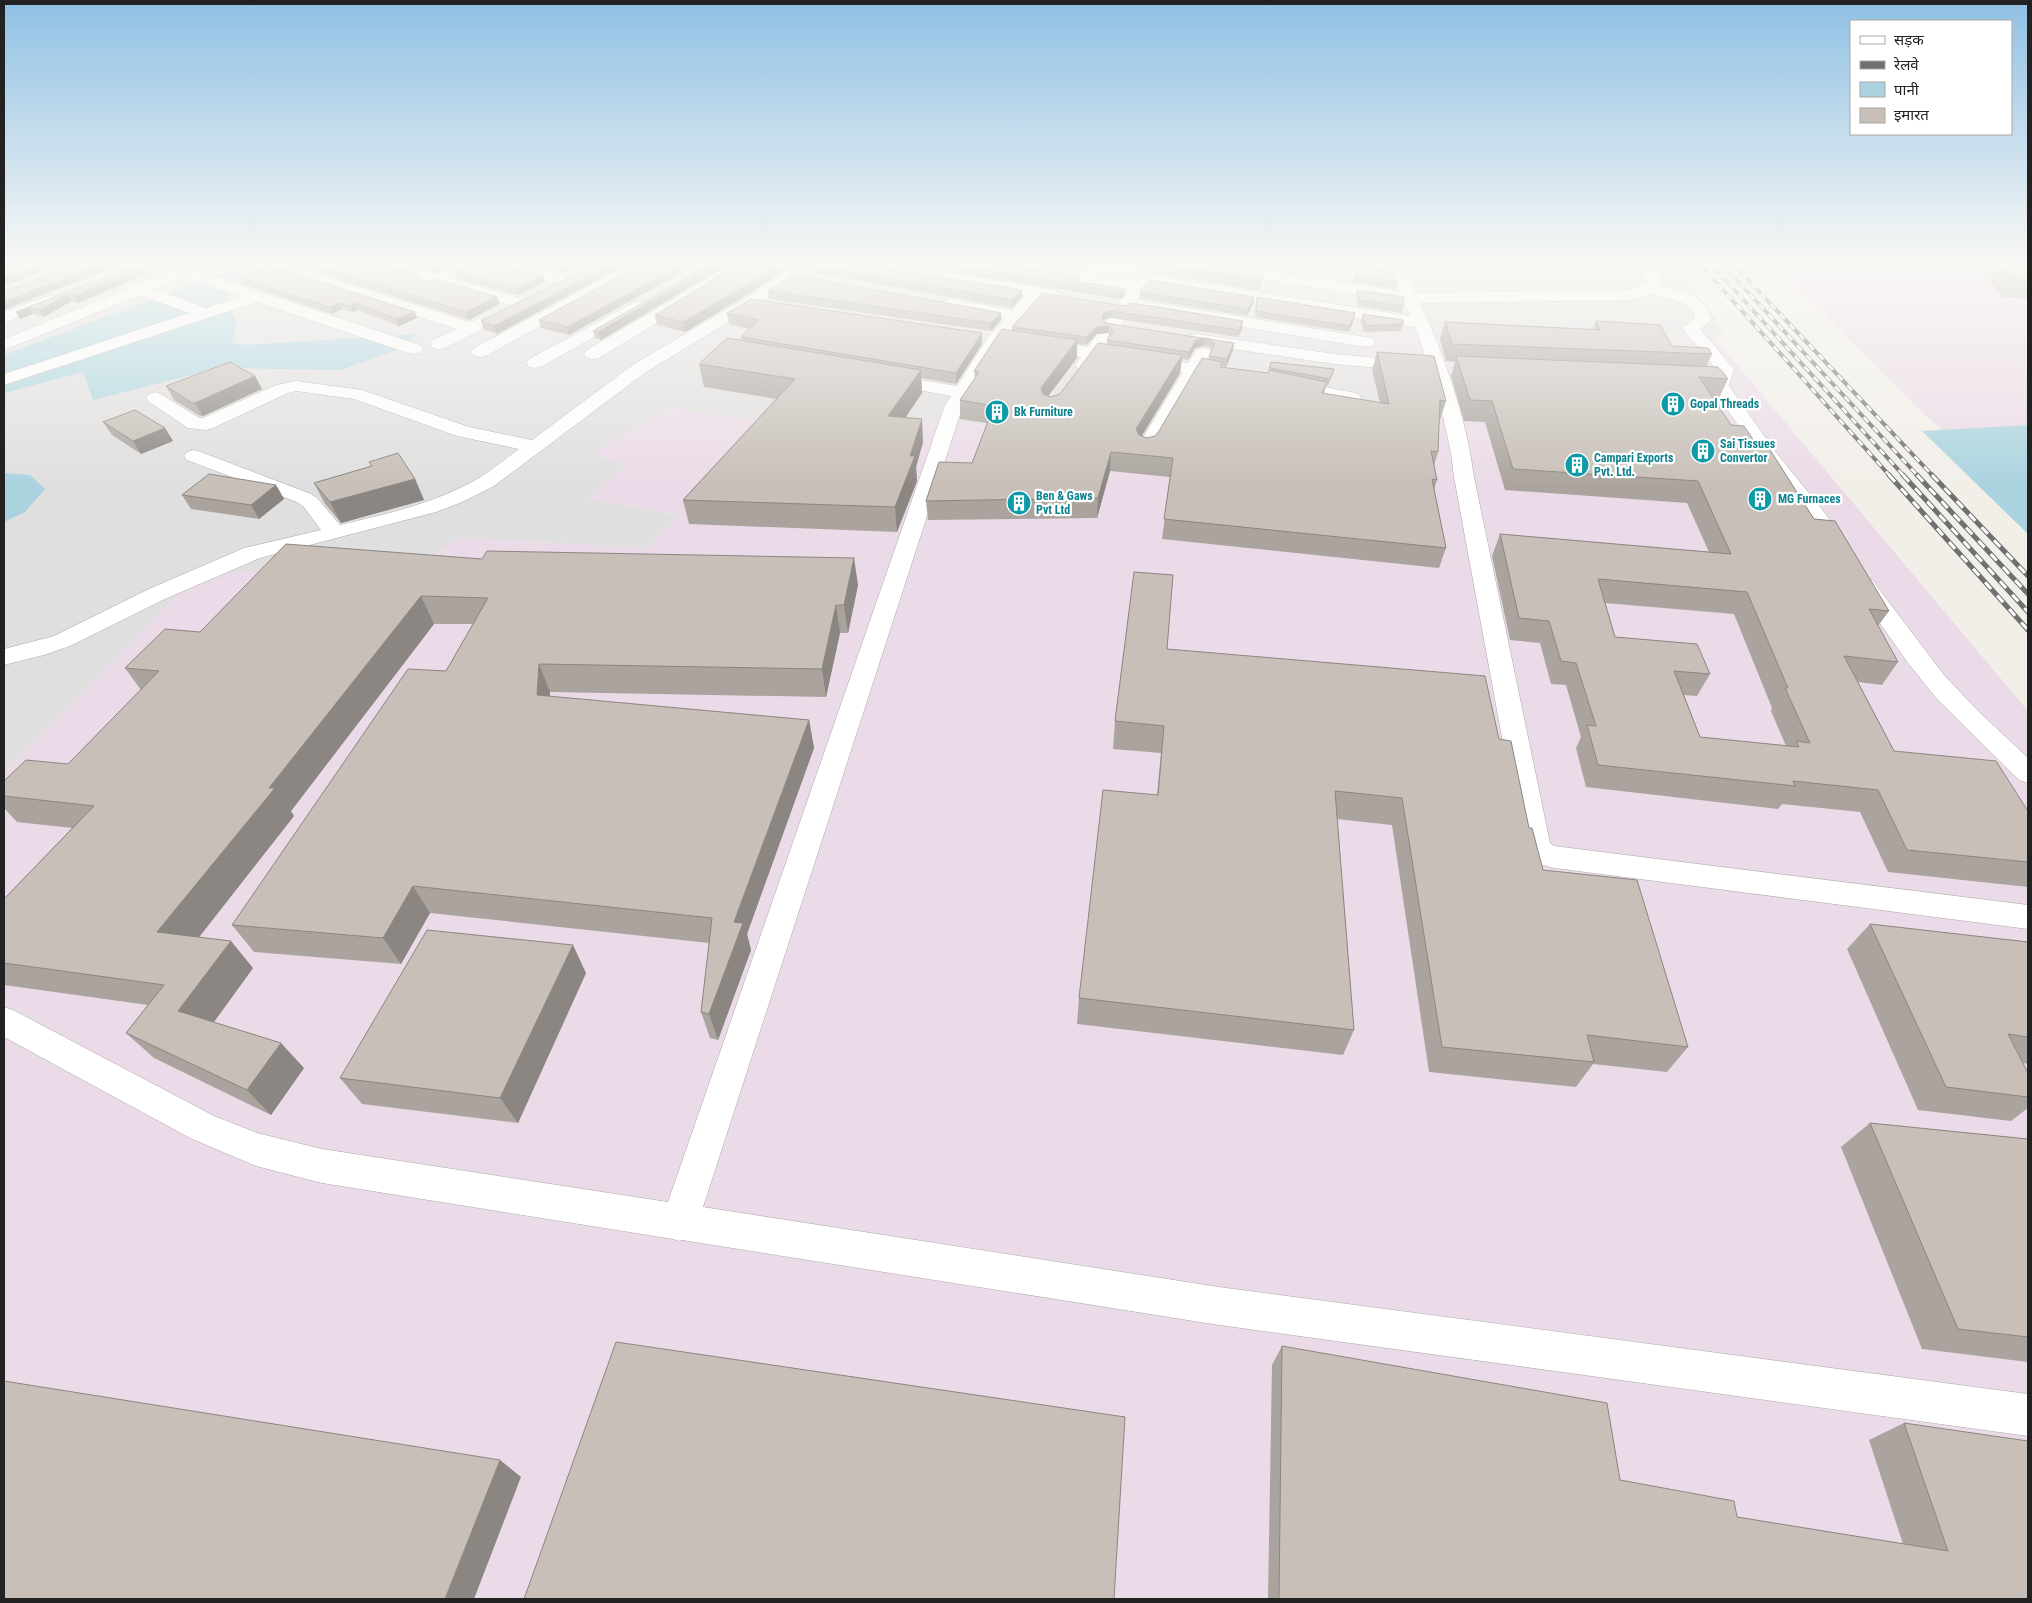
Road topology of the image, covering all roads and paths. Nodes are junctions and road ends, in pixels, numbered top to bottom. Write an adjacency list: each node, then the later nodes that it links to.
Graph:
1 (21, 338): 22 (street)
2 (132, 338): 35 (street)
3 (379, 338): 23 (street)
4 (451, 338): 20 (street)
5 (506, 338): 26 (street)
6 (538, 338): 24 (street)
7 (580, 338): 29 (street)
8 (620, 338): 28 (street)
9 (690, 338): 21 (street)
10 (1005, 338): 17 (street)
11 (1103, 338): 27 (street)
12 (1191, 338): 18 (street)
13 (1212, 338): 18 (street)
14 (1342, 338): 19 (street)
15 (1431, 338): 31 (street)
16 (1698, 338): 38 (street)
17 (1003, 341): 27 (street); 39 (street)
18 (1210, 341): 30 (street); 31 (street)
19 (1366, 342)
20 (439, 344)
21 (680, 344): 25 (street); 42 (street)
22 (4, 345)
23 (414, 349)
24 (517, 349)
25 (709, 349)
26 (480, 352)
27 (1094, 352): 30 (street); 36 (street)
28 (593, 354)
29 (535, 363)
30 (1194, 368): 33 (street); 43 (street)
31 (1448, 368): 48 (street)
32 (865, 376): 39 (street)
33 (1250, 378)
34 (1674, 378): 38 (street)
35 (4, 380)
36 (1072, 380)
37 (1268, 382): 41 (street)
38 (1720, 386): 47 (street)
39 (962, 392): 50 (street)
40 (155, 398): 42 (street)
41 (1352, 398)
42 (535, 446): 45 (street)
43 (1146, 449)
44 (194, 456): 45 (street)
45 (335, 533): 46 (street)
46 (4, 657)
47 (2028, 774)
48 (2028, 917)
49 (4, 1021): 50 (street)
50 (679, 1223): 51 (street)
51 (2028, 1415)

